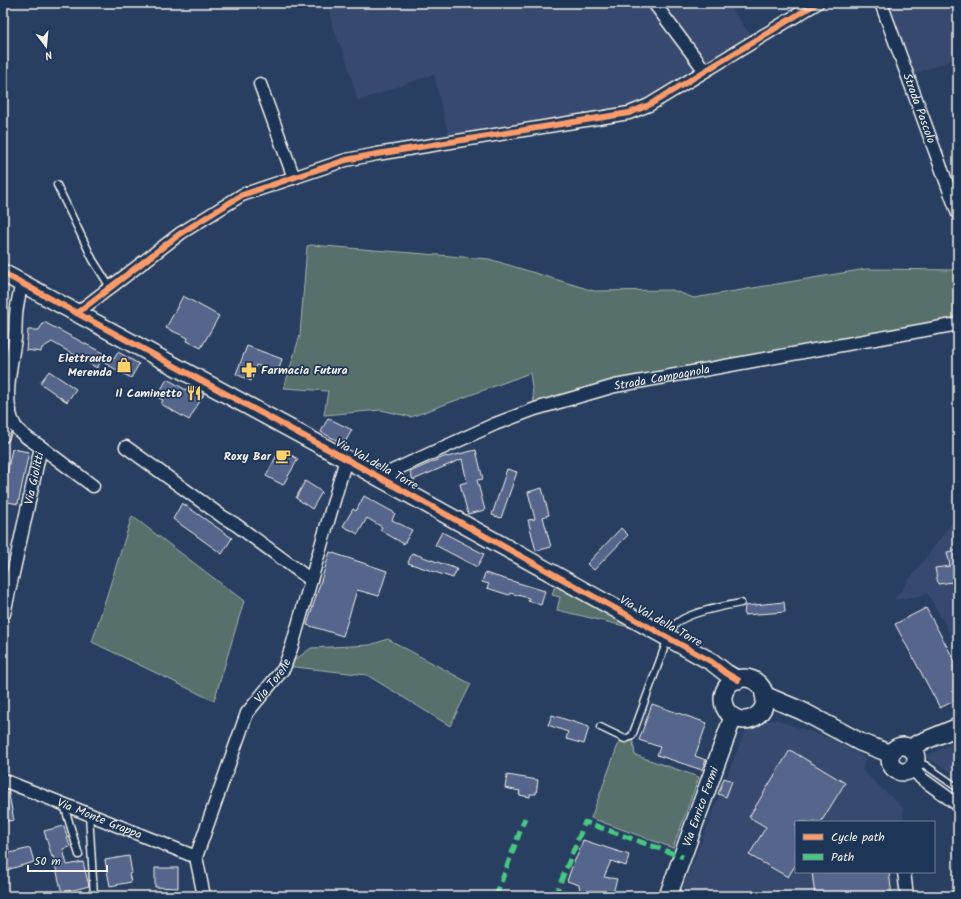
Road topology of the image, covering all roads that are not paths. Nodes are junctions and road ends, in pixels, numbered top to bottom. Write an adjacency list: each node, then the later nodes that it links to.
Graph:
1 (654, 3): 4 (street)
2 (817, 3): 4 (street)
3 (881, 3): 8 (street, Strada Pascolo)
4 (705, 71): 6 (street)
5 (260, 84): 6 (street)
6 (294, 178): 11 (street)
7 (57, 185): 11 (lane)
8 (958, 214)
9 (3, 273): 10 (street, Via Val della Torre)
10 (22, 283): 12 (street, Via Val della Torre); 14 (street, Via Giolitti)
11 (110, 287): 12 (street)
12 (77, 313): 18 (street, Via Val della Torre)
13 (958, 324): 19 (street, Strada Campagnola)
14 (10, 409): 15 (street); 16 (street, Via Giolitti)
15 (3, 436)
16 (41, 447): 20 (street); 23 (street, Via Giolitti)
17 (126, 447): 21 (street)
18 (346, 459): 19 (street, Via Val della Torre); 21 (street, Via Torelle)
19 (379, 477): 24 (street, Via Val della Torre)
20 (93, 486)
21 (311, 580): 39 (street, Via Torelle)
22 (741, 603): 24 (lane)
23 (4, 614)
24 (668, 638): 25 (street, Via Val della Torre); 30 (lane)
25 (730, 681): 26 (street); 29 (street)
26 (764, 695): 27 (street); 28 (street)
27 (786, 705): 28 (street); 32 (street)
28 (761, 712): 29 (street)
29 (733, 717): 43 (street, Via Enrico Fermi)
30 (600, 727)
31 (958, 727): 32 (street)
32 (913, 760): 34 (lane); 36 (street)
33 (3, 780): 35 (street, Via Monte Grappa)
34 (958, 788)
35 (64, 804): 37 (street, Via Monte Grappa); 38 (lane)
36 (958, 805)
37 (89, 814): 39 (street, Via Monte Grappa); 41 (lane)
38 (79, 855)
39 (196, 857): 42 (street)
40 (904, 873): 44 (street)
41 (94, 896)
42 (204, 896)
43 (668, 896)
44 (907, 896)

